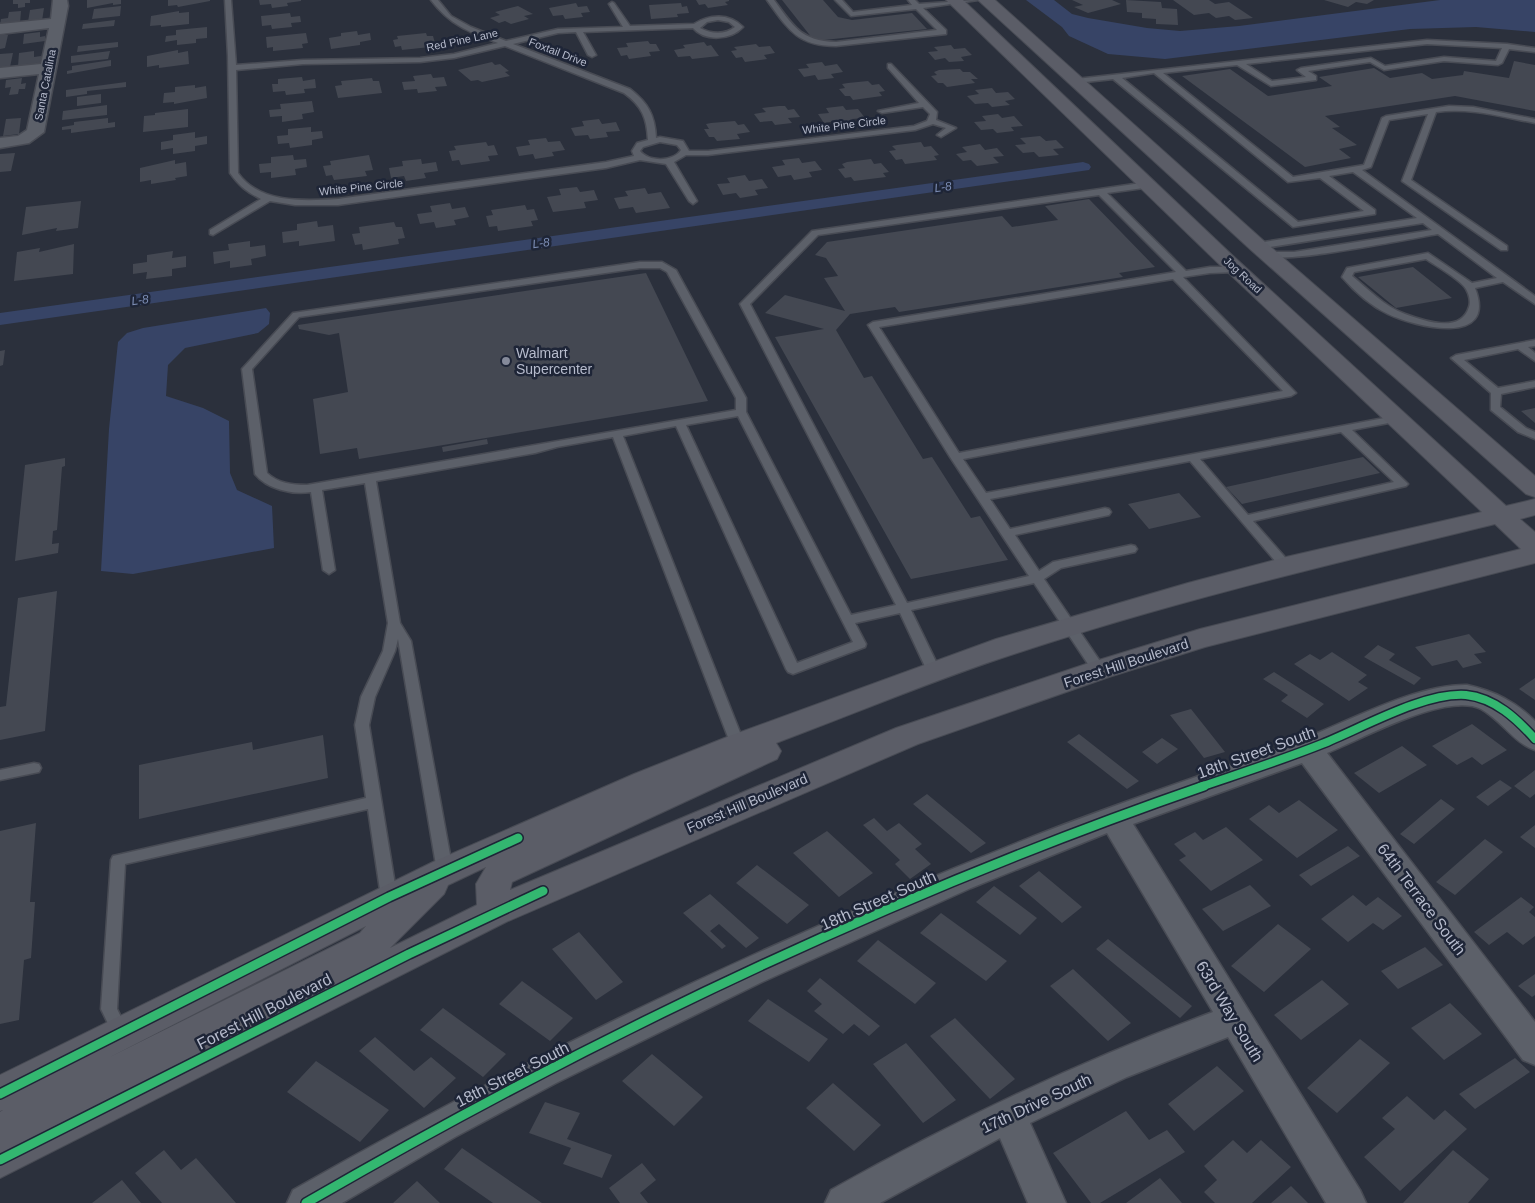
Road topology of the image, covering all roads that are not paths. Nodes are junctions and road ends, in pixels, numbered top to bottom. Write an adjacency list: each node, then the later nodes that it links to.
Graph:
1 (60, 0): 12 (street, Santa Catalina)
2 (228, 0): 24 (lane, White Pine Circle)
3 (434, 0): 17 (lane, Foxtail Drive)
4 (770, 0): 11 (lane)
5 (838, 0): 11 (lane)
6 (911, 0): 11 (lane)
7 (975, 0): 9 (lane)
8 (986, 0): 28 (main road)
9 (956, 1): 11 (lane); 42 (main road, Jog Road)
10 (612, 4): 14 (lane)
11 (918, 6)
12 (57, 23): 15 (street); 23 (street, Santa Catalina)
13 (696, 26): 13 (lane); 14 (lane, Red Pine Lane)
14 (628, 28): 16 (lane, Red Pine Lane)
15 (0, 29)
16 (578, 29): 17 (lane, Red Pine Lane); 20 (lane)
17 (504, 43): 24 (lane, Red Pine Lane); 35 (lane, Foxtail Drive)
18 (1507, 46): 19 (lane); 21 (lane); 21 (lane)
19 (1535, 50)
20 (592, 55)
21 (1238, 62): 25 (lane)
22 (891, 66): 29 (lane)
23 (48, 68): 26 (street); 36 (street, Santa Catalina)
24 (232, 68): 44 (lane, White Pine Circle)
25 (1156, 71): 27 (lane); 41 (lane)
26 (0, 73)
27 (1115, 76): 28 (lane); 41 (lane)
28 (1076, 81): 51 (main road)
29 (925, 104): 30 (lane); 33 (lane)
30 (882, 111)
31 (1433, 111): 32 (lane); 40 (lane); 50 (lane)
32 (1535, 121)
33 (932, 122): 34 (lane); 37 (lane, White Pine Circle)
34 (941, 135)
35 (652, 140): 37 (lane); 38 (lane)
36 (0, 143)
37 (684, 153): 39 (lane)
38 (640, 157): 39 (lane); 44 (lane, White Pine Circle)
39 (668, 160): 45 (lane)
40 (1356, 170): 41 (lane); 46 (lane)
41 (1322, 175)
42 (1148, 185): 43 (lane); 47 (main road, Jog Road)
43 (1101, 192): 53 (lane); 86 (lane)
44 (268, 198): 49 (lane)
45 (693, 201)
46 (1424, 220): 48 (lane); 51 (lane)
47 (1188, 223): 51 (main road); 52 (main road, Jog Road)
48 (1438, 231): 51 (lane); 54 (lane)
49 (213, 232)
50 (1504, 248)
51 (1264, 251): 59 (main road)
52 (1230, 264): 53 (lane); 59 (main road); 64 (main road, Jog Road)
53 (1179, 274): 69 (lane); 69 (lane)
54 (1504, 279): 55 (lane); 56 (lane)
55 (1470, 286): 55 (lane)
56 (1535, 301)
57 (1535, 343): 58 (lane)
58 (1520, 346): 60 (lane); 62 (lane)
59 (1387, 357): 73 (main road)
60 (1535, 358)
61 (1535, 384): 62 (lane)
62 (1496, 392): 68 (lane)
63 (741, 412): 65 (lane); 72 (lane); 87 (lane)
64 (1395, 419): 66 (lane); 77 (main road, Jog Road)
65 (680, 423): 67 (lane); 87 (lane)
66 (1344, 429): 70 (lane); 78 (lane)
67 (617, 434): 71 (lane); 94 (lane)
68 (1535, 436)
69 (956, 457): 74 (lane)
70 (1193, 458): 74 (lane); 78 (lane)
71 (370, 479): 72 (lane); 88 (lane)
72 (316, 488): 84 (lane)
73 (1535, 489)
74 (983, 497): 79 (lane)
75 (1535, 507): 77 (main road)
76 (1105, 512): 79 (lane)
77 (1500, 515): 80 (main road, Jog Road); 83 (main road)
78 (1245, 518): 83 (lane)
79 (1006, 533): 85 (lane)
80 (1535, 547)
81 (1131, 549): 85 (lane)
82 (1535, 554): 90 (main road, Forest Hill Boulevard)
83 (1286, 566): 89 (main road)
84 (328, 570)
85 (1037, 578): 86 (lane); 89 (lane)
86 (904, 608): 87 (lane); 91 (lane)
87 (848, 620)
88 (394, 623): 98 (lane); 100 (lane)
89 (1070, 627): 90 (lane); 91 (main road)
90 (1099, 670): 102 (main road, Forest Hill Boulevard)
91 (934, 672): 92 (main road)
92 (874, 694): 94 (main road); 102 (main road)
93 (1535, 739): 95 (street, 18th Street South)
94 (738, 745): 100 (main road)
95 (1308, 750): 99 (street, 18th Street South); 105 (street, 64th Terrace South)
96 (34, 768): 97 (lane)
97 (0, 775)
98 (374, 802): 101 (lane); 104 (lane)
99 (1114, 818): 103 (street, 63rd Way South); 110 (street, 18th Street South)
100 (444, 871): 101 (main road); 108 (main road)
101 (389, 897): 104 (main road)
102 (494, 912): 109 (main road, Forest Hill Boulevard)
103 (1235, 1019): 107 (street, 17th Drive South); 114 (street, 63rd Way South)
104 (121, 1033): 106 (main road)
105 (1535, 1049)
106 (0, 1094)
107 (1008, 1115): 112 (street, 17th Drive South); 113 (street)
108 (0, 1131)
109 (0, 1160)
110 (347, 1193): 111 (street, 18th Street South)
111 (306, 1203)
112 (844, 1203)
113 (1047, 1203)
114 (1347, 1203)

